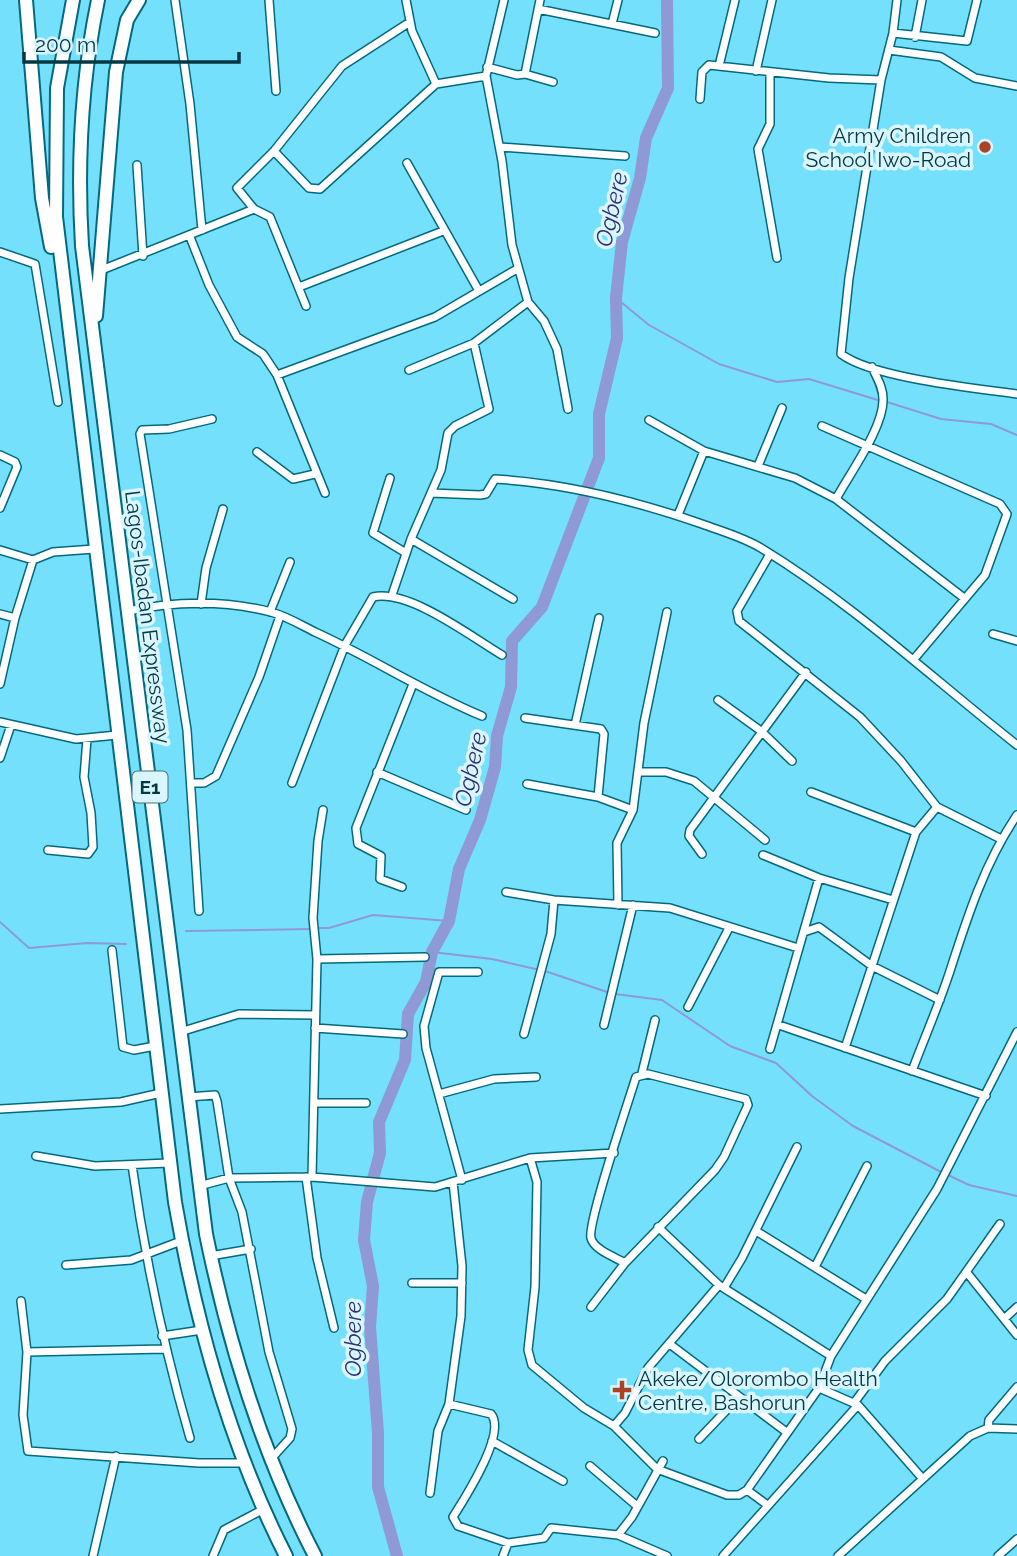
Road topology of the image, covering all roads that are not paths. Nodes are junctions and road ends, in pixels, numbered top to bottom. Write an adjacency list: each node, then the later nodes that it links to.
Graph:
1 (26, 0): 53 (highway)
2 (72, 0): 53 (highway, E1)
3 (98, 0): 54 (highway, Lagos-Ibadan Expressway / E1)
4 (139, 0): 48 (highway)
5 (175, 0): 41 (street)
6 (269, 0): 33 (street)
7 (406, 0): 17 (street)
8 (504, 0): 24 (street)
9 (540, 0): 16 (street)
10 (618, 0): 18 (street)
11 (735, 0): 23 (street)
12 (772, 0): 25 (street)
13 (897, 0): 20 (street)
14 (922, 0): 21 (street)
15 (977, 0): 21 (street)
16 (538, 9): 18 (street); 27 (street)
17 (410, 22): 31 (street); 36 (street)
18 (612, 24): 19 (street)
19 (655, 33)
20 (893, 33): 21 (street); 22 (street)
21 (915, 37)
22 (889, 50): 29 (street); 32 (street)
23 (719, 66): 25 (street); 34 (street)
24 (486, 67): 27 (street); 28 (street)
25 (756, 71): 26 (street)
26 (770, 72): 29 (street); 46 (street)
27 (525, 74): 30 (street)
28 (486, 76): 31 (street); 35 (street)
29 (881, 80): 56 (street)
30 (553, 82)
31 (436, 84): 36 (street)
32 (1017, 86)
33 (276, 91)
34 (700, 99)
35 (500, 147): 37 (street); 47 (street)
36 (274, 150): 40 (street)
37 (625, 156)
38 (407, 163): 42 (street)
39 (137, 165): 45 (street)
40 (254, 209): 41 (street); 49 (street)
41 (202, 230): 43 (street)
42 (443, 231): 49 (street); 50 (street)
43 (191, 237): 45 (street); 58 (street)
44 (0, 251): 60 (street)
45 (143, 256): 48 (street)
46 (778, 258)
47 (517, 269): 50 (street); 51 (street)
48 (99, 271): 54 (highway)
49 (299, 287): 52 (street)
50 (479, 292): 58 (street)
51 (528, 302): 55 (street); 62 (street)
52 (306, 306)
53 (67, 325): 80 (highway, E1)
54 (93, 331): 91 (highway, Lagos-Ibadan Expressway / E1)
55 (474, 344): 57 (street); 73 (street)
56 (872, 368): 59 (street); 66 (street)
57 (408, 370)
58 (277, 375): 71 (street)
59 (1017, 394)
60 (58, 402)
61 (782, 408): 70 (street)
62 (568, 409)
63 (212, 419): 89 (street)
64 (649, 420): 67 (street)
65 (821, 426): 66 (street)
66 (866, 444): 75 (street); 87 (street)
67 (704, 451): 70 (street); 78 (street)
68 (257, 452): 71 (street)
69 (0, 455): 76 (street)
70 (758, 466): 75 (street)
71 (315, 474): 74 (street)
72 (390, 478): 82 (street)
73 (432, 493): 78 (street); 79 (street)
74 (325, 494)
75 (836, 499): 87 (street)
76 (0, 508)
77 (223, 509): 90 (street)
78 (677, 515): 83 (street)
79 (411, 538): 82 (street); 88 (street)
80 (94, 549): 84 (street); 113 (highway, E1)
81 (0, 550): 84 (street)
82 (406, 553): 86 (street)
83 (770, 554): 102 (street); 103 (street)
84 (33, 560): 96 (street)
85 (290, 562): 92 (street)
86 (392, 595): 100 (street); 101 (street)
87 (964, 598): 102 (street)
88 (513, 599)
89 (169, 604): 90 (street); 91 (street); 120 (street)
90 (201, 604): 92 (street)
91 (128, 611): 160 (highway, Lagos-Ibadan Expressway / E1)
92 (270, 612): 95 (street)
93 (667, 612): 119 (street)
94 (0, 614): 96 (street)
95 (280, 615): 100 (street); 120 (street)
96 (15, 618): 104 (street)
97 (599, 618): 111 (street)
98 (993, 634): 99 (street)
99 (1017, 641)
100 (345, 645): 105 (street); 121 (street)
101 (502, 655)
102 (914, 659): 115 (street)
103 (806, 671): 112 (street); 126 (street)
104 (0, 684)
105 (413, 684): 107 (street); 118 (street)
106 (718, 701): 112 (street)
107 (482, 716)
108 (525, 718): 111 (street)
109 (0, 722): 110 (street)
110 (11, 724): 114 (street); 116 (street)
111 (575, 725): 124 (street)
112 (761, 731): 117 (street); 125 (street)
113 (117, 735): 114 (street); 164 (highway, E1)
114 (87, 739): 134 (street)
115 (1017, 745)
116 (0, 758)
117 (792, 761)
118 (377, 772): 128 (street); 138 (street)
119 (640, 772): 125 (street); 129 (street)
120 (191, 783): 144 (street)
121 (292, 783)
122 (527, 784): 124 (street)
123 (811, 792): 131 (street)
124 (598, 797): 129 (street)
125 (714, 798): 133 (street); 135 (street)
126 (937, 807): 131 (street); 132 (street)
127 (323, 810): 150 (street)
128 (466, 810)
129 (633, 810): 142 (street)
130 (1017, 815): 132 (street)
131 (916, 832): 141 (street)
132 (1001, 839): 153 (street)
133 (765, 840)
134 (48, 850)
135 (702, 854)
136 (763, 855): 137 (street)
137 (819, 878): 141 (street); 146 (street)
138 (402, 887)
139 (506, 892): 140 (street)
140 (554, 900): 142 (street); 163 (street)
141 (893, 900): 151 (street)
142 (618, 905): 143 (street)
143 (633, 905): 145 (street); 157 (street)
144 (199, 911)
145 (729, 928): 147 (street); 154 (street)
146 (804, 932): 147 (street); 151 (street)
147 (798, 948): 158 (street)
148 (112, 950): 164 (street)
149 (425, 957): 150 (street)
150 (317, 958): 155 (street)
151 (872, 966): 153 (street); 165 (street)
152 (478, 972): 171 (street)
153 (940, 1000): 167 (street)
154 (688, 1007)
155 (314, 1015): 159 (street); 160 (street)
156 (655, 1020): 168 (street)
157 (604, 1025)
158 (779, 1025): 165 (street); 166 (street)
159 (315, 1028): 162 (street); 174 (street)
160 (180, 1032): 173 (highway, Lagos-Ibadan Expressway / E1)
161 (1017, 1032): 172 (street)
162 (403, 1034)
163 (524, 1034)
164 (155, 1046): 170 (highway, E1)
165 (845, 1048): 167 (street)
166 (770, 1049)
167 (912, 1071): 172 (street)
168 (642, 1073): 178 (street); 190 (street)
169 (536, 1077): 171 (street)
170 (161, 1093): 176 (street); 181 (highway, E1)
171 (439, 1094): 186 (street)
172 (986, 1096): 203 (street)
173 (188, 1097): 185 (street); 188 (highway, Lagos-Ibadan Expressway / E1)
174 (314, 1103): 175 (street); 184 (street)
175 (366, 1103)
176 (0, 1109)
177 (797, 1147): 191 (street)
178 (614, 1153): 180 (street); 196 (street)
179 (36, 1156): 182 (street)
180 (530, 1158): 186 (street); 221 (street)
181 (169, 1163): 182 (street); 192 (highway, E1)
182 (132, 1165): 194 (street)
183 (867, 1166): 198 (street)
184 (309, 1177): 185 (street); 187 (street); 208 (street)
185 (229, 1178): 188 (street); 193 (street)
186 (462, 1180): 187 (street)
187 (453, 1182): 201 (street)
188 (200, 1186): 195 (highway, Lagos-Ibadan Expressway / E1)
189 (1000, 1224): 199 (street)
190 (658, 1227): 196 (street); 202 (street)
191 (756, 1231): 198 (street); 202 (street)
192 (181, 1241): 194 (street); 209 (highway, E1)
193 (250, 1249): 195 (street); 229 (street)
194 (144, 1256): 197 (street); 211 (street)
195 (210, 1256): 229 (highway, Lagos-Ibadan Expressway / E1)
196 (625, 1263): 205 (street)
197 (66, 1265)
198 (816, 1266): 203 (street)
199 (968, 1274): 207 (street); 220 (street)
200 (412, 1283): 201 (street)
201 (462, 1283): 219 (street)
202 (721, 1287): 212 (street); 215 (street)
203 (866, 1299): 215 (street)
204 (21, 1300): 214 (street)
205 (591, 1307)
206 (1017, 1307): 207 (street)
207 (1004, 1319): 210 (street)
208 (334, 1328)
209 (202, 1329): 211 (street); 231 (highway, E1)
210 (1017, 1335)
211 (162, 1336): 213 (street)
212 (671, 1345): 218 (street); 221 (street)
213 (164, 1349): 214 (street); 225 (street)
214 (27, 1352): 228 (street)
215 (831, 1356): 217 (street)
216 (1017, 1387): 222 (street)
217 (819, 1388): 220 (street); 224 (street)
218 (739, 1397): 224 (street); 226 (street)
219 (449, 1404): 227 (street); 237 (street)
220 (856, 1404): 234 (street); 238 (street)
221 (614, 1426): 233 (street)
222 (988, 1428): 223 (street); 234 (street)
223 (1017, 1429)
224 (785, 1431): 236 (street)
225 (190, 1438)
226 (699, 1439)
227 (492, 1441): 235 (street); 243 (street)
228 (116, 1456): 231 (street); 244 (street)
229 (271, 1460): 247 (highway, Lagos-Ibadan Expressway / E1)
230 (663, 1461): 233 (street)
231 (246, 1463): 240 (highway, E1)
232 (590, 1466): 239 (street)
233 (657, 1469): 236 (street); 239 (street)
234 (922, 1478): 251 (street)
235 (563, 1481)
236 (747, 1490): 238 (street)
237 (430, 1493)
238 (766, 1504): 250 (street)
239 (636, 1506): 241 (street)
240 (264, 1509): 245 (street); 246 (highway, E1)
241 (618, 1535): 243 (street); 249 (street)
242 (1017, 1539): 252 (street)
243 (508, 1543): 248 (street)
244 (93, 1556)
245 (213, 1556)
246 (286, 1556)
247 (315, 1556)
248 (503, 1556)
249 (667, 1556)
250 (723, 1556)
251 (838, 1556)
252 (998, 1556)

